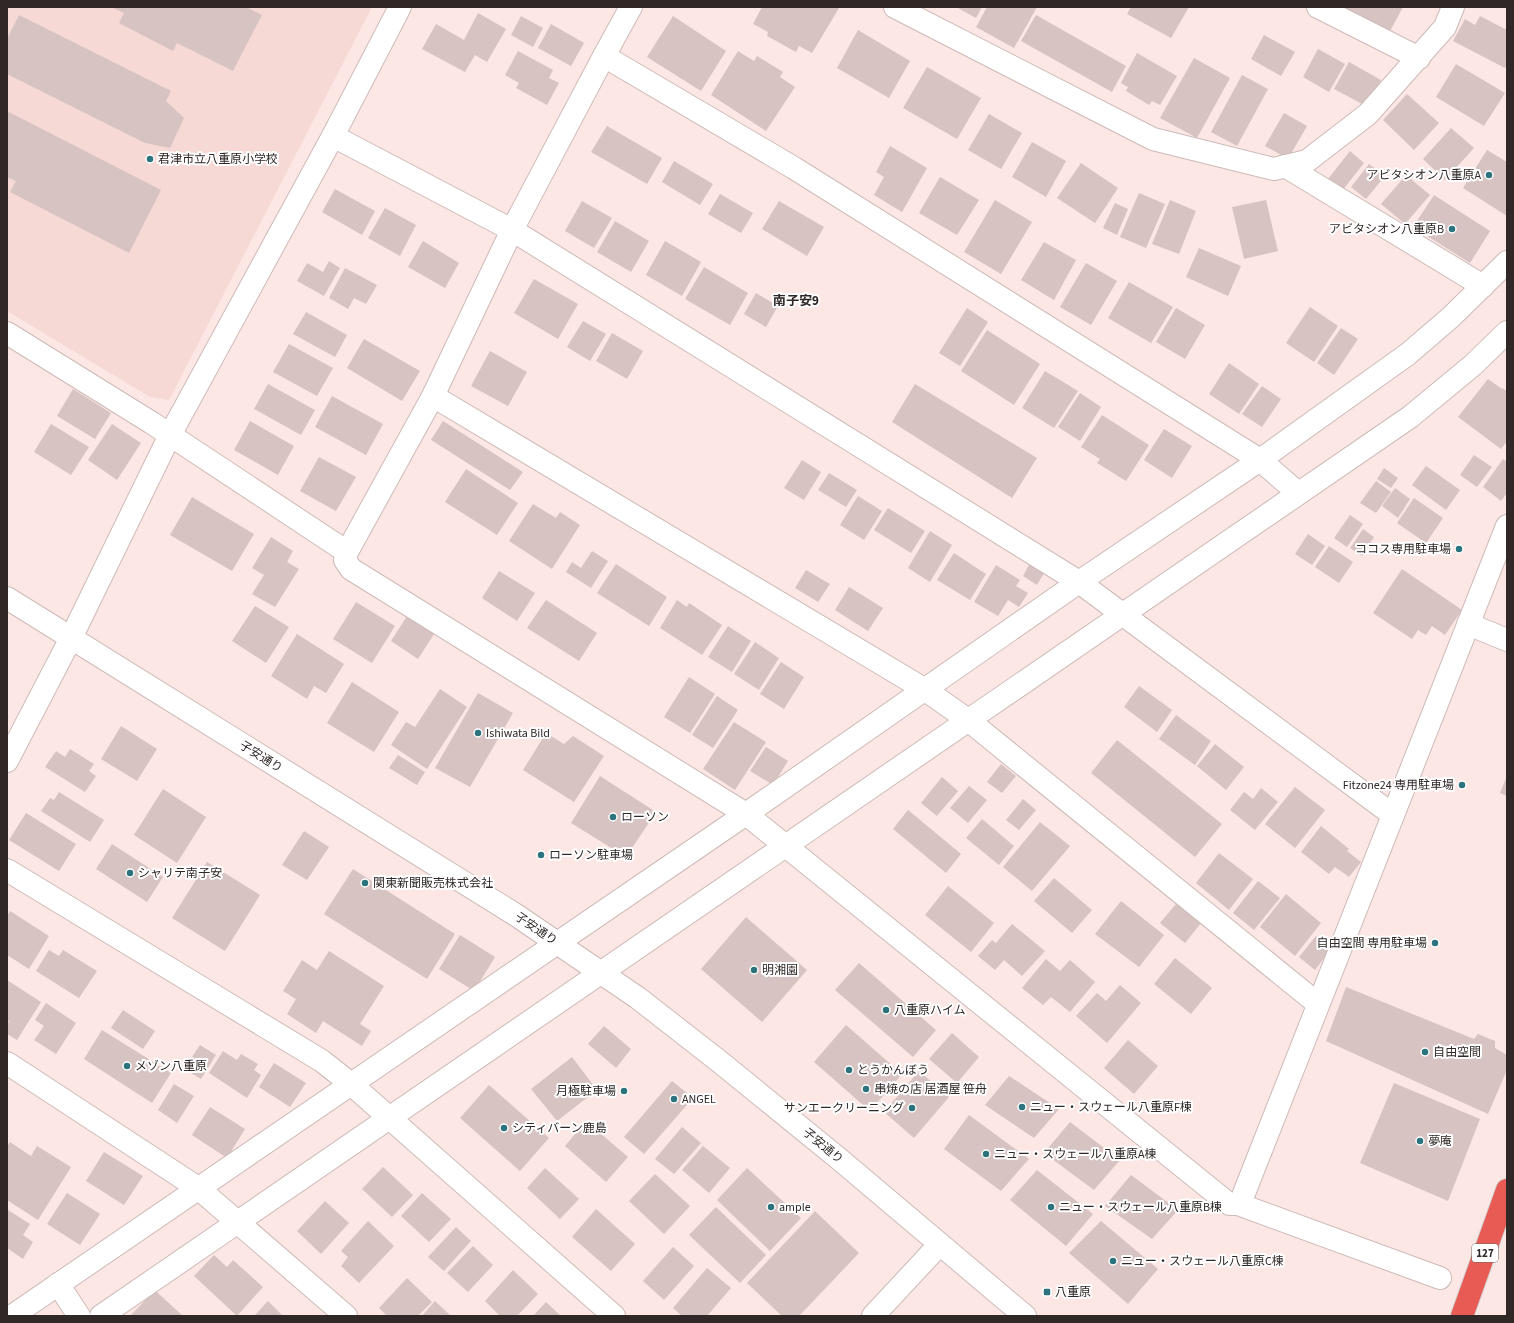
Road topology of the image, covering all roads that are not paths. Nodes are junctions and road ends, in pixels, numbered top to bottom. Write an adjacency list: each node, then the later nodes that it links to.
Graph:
1 (400, 7): 8 (street)
2 (631, 7): 6 (street)
3 (895, 7): 9 (street)
4 (1318, 7): 7 (street)
5 (1453, 7): 7 (street)
6 (604, 56): 10 (street); 17 (street)
7 (1419, 58): 9 (street)
8 (332, 136): 10 (street); 16 (street)
9 (1285, 166): 12 (street)
10 (512, 230): 15 (street); 21 (street)
11 (1507, 262): 12 (street)
12 (1483, 286): 17 (street)
13 (1507, 332): 18 (street)
14 (7, 333): 16 (street)
15 (433, 396): 20 (street); 27 (street)
16 (170, 435): 20 (street); 25 (street)
17 (1260, 460): 18 (street); 21 (street)
18 (1298, 494): 23 (street)
19 (1507, 526): 24 (street)
20 (347, 552): 30 (street)
21 (1079, 582): 23 (street); 27 (street)
22 (7, 598): 25 (street, 子安通り)
23 (1123, 614): 28 (street); 31 (street)
24 (1468, 624): 26 (street); 31 (street)
25 (71, 638): 29 (street); 34 (street, 子安通り)
26 (1507, 640)
27 (924, 689): 28 (street); 30 (street)
28 (968, 720): 32 (street); 36 (street)
29 (7, 761)
30 (746, 814): 32 (street); 34 (street)
31 (1393, 815): 36 (street)
32 (786, 846): 35 (street); 42 (street)
33 (7, 870): 38 (street)
34 (557, 942): 35 (street, 子安通り); 38 (street)
35 (601, 973): 39 (street); 44 (street, 子安通り)
36 (1318, 1004): 42 (street)
37 (7, 1063): 40 (street)
38 (351, 1084): 39 (street); 40 (street)
39 (389, 1118): 43 (street); 51 (street)
40 (198, 1188): 43 (street); 46 (street)
41 (1507, 1190): 54 (highway, 127)
42 (1238, 1204): 45 (street)
43 (237, 1222): 49 (street); 50 (street)
44 (939, 1245): 52 (street); 53 (street, 子安通り)
45 (1440, 1278)
46 (58, 1284): 47 (street); 48 (street)
47 (12, 1316)
48 (79, 1316)
49 (101, 1316)
50 (346, 1316)
51 (614, 1316)
52 (872, 1316)
53 (1025, 1316)
54 (1462, 1316)

